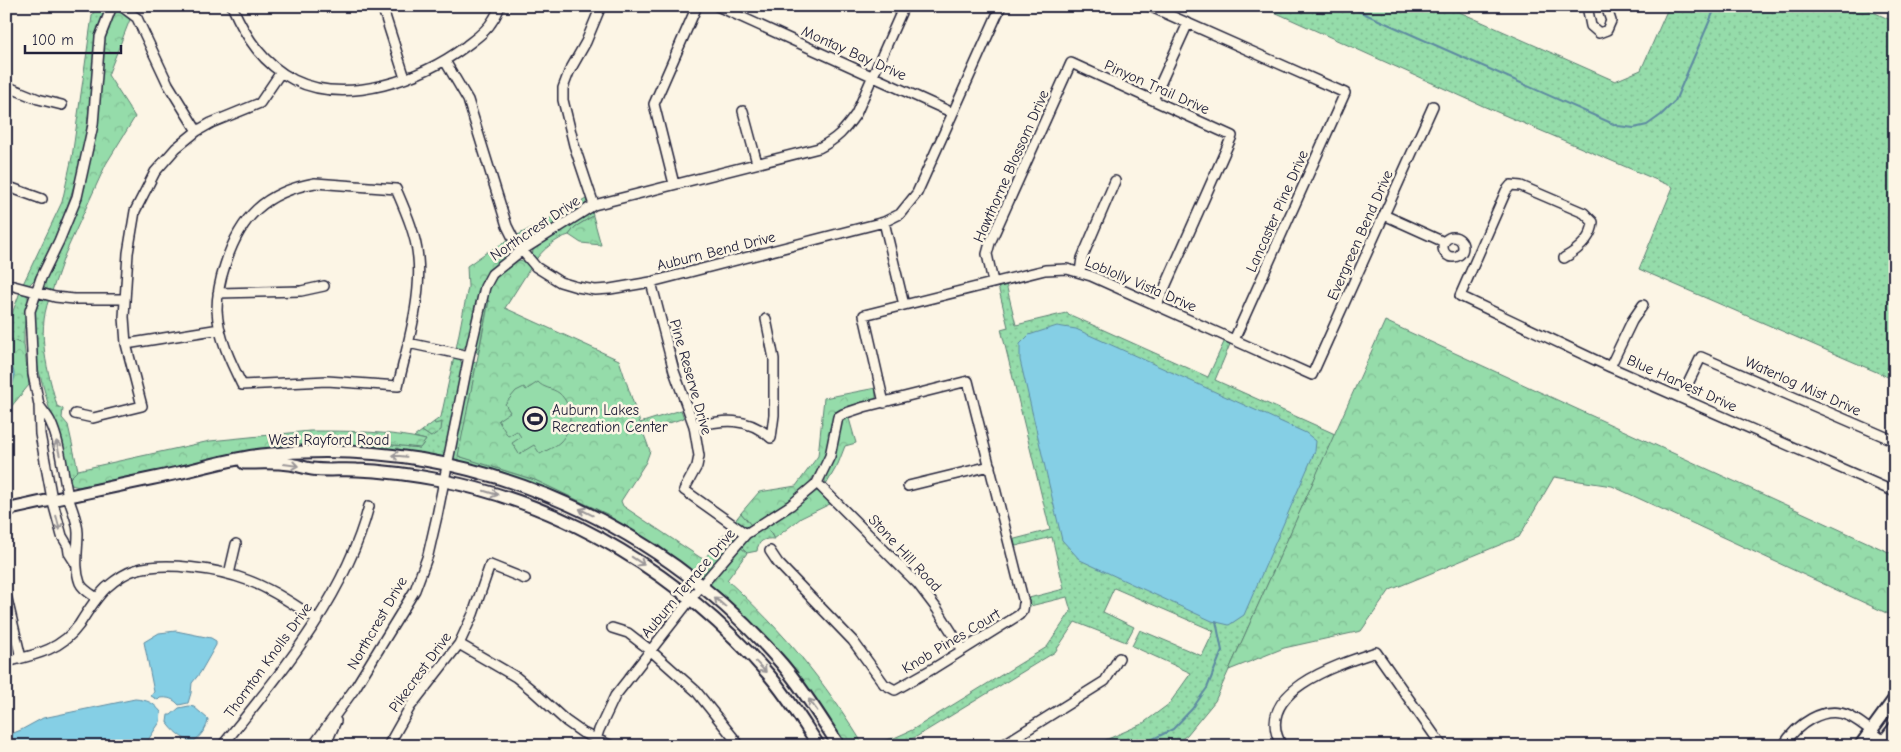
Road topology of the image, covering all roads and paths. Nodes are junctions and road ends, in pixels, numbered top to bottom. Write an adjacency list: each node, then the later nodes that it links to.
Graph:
1 (112, 6): 45 (street)
2 (121, 6): 26 (street)
3 (232, 6): 17 (street)
4 (382, 6): 19 (street)
5 (500, 6): 15 (street)
6 (601, 6): 32 (street)
7 (697, 6): 29 (street)
8 (717, 6): 18 (street, Montay Bay Drive)
9 (904, 6): 18 (street, Northcrest Drive)
10 (1001, 6): 25 (street, Auburn Bend Drive)
11 (1149, 6): 14 (street)
12 (1587, 6): 13 (street)
13 (1606, 6)
14 (1188, 23): 21 (street); 53 (street, Lancaster Pine Drive)
15 (445, 61): 19 (street); 37 (street, Auburn Bend Drive)
16 (1071, 63): 21 (street, Pinyon Trail Drive); 42 (street, Hawthorne Blossom Drive)
17 (281, 72): 19 (street); 26 (street)
18 (873, 77): 25 (street, Montay Bay Drive); 27 (street, Northcrest Drive)
19 (405, 78)
20 (6, 86): 22 (street)
21 (1154, 100): 49 (street, Pinyon Trail Drive)
22 (62, 105)
23 (1433, 106): 33 (street, Evergreen Bend Drive)
24 (744, 111): 27 (street)
25 (953, 112): 34 (street, Auburn Bend Drive)
26 (197, 131): 47 (street)
27 (757, 163): 29 (street, Northcrest Drive)
28 (1115, 181): 40 (street)
29 (674, 184): 32 (street, Northcrest Drive)
30 (6, 186): 31 (street)
31 (42, 199)
32 (594, 204): 37 (street, Northcrest Drive)
33 (1384, 215): 35 (street); 58 (street, Evergreen Bend Drive)
34 (884, 222): 41 (street, Auburn Bend Drive); 48 (street)
35 (1444, 242): 36 (street); 36 (street)
36 (1463, 250): 38 (street)
37 (521, 251): 41 (street, Auburn Bend Drive); 56 (street, Northcrest Drive)
38 (1478, 256): 39 (street); 57 (street, Blue Harvest Drive)
39 (1564, 258)
40 (1080, 272): 42 (street, Loblolly Vista Drive); 49 (street, Loblolly Vista Drive)
41 (651, 282): 63 (street, Pine Reserve Drive)
42 (993, 282): 48 (street, Loblolly Vista Drive)
43 (6, 284): 45 (street)
44 (324, 286): 46 (street)
45 (35, 292): 47 (street); 61 (street)
46 (218, 293): 52 (street); 54 (street)
47 (124, 299): 55 (street)
48 (904, 305): 60 (street, Loblolly Vista Drive)
49 (1157, 305): 53 (street, Loblolly Vista Drive)
50 (1643, 305): 57 (street)
51 (766, 319): 63 (street)
52 (220, 329): 54 (street); 55 (street)
53 (1234, 340): 58 (street, Loblolly Vista Drive)
54 (408, 343): 56 (street)
55 (126, 344): 62 (street)
56 (469, 356): 66 (street, Northcrest Drive)
57 (1610, 367): 59 (street, Blue Harvest Drive)
58 (1312, 375)
59 (1681, 398): 64 (street, Waterlog Mist Drive); 71 (street, Blue Harvest Drive)
60 (884, 403): 67 (street, Auburn Terrace Drive); 69 (street, Auburn Terrace Drive)
61 (39, 405): 72 (street, one-way to 61); 73 (street)
62 (76, 414)
63 (694, 426): 76 (street, Pine Reserve Drive)
64 (1895, 441)
65 (225, 462): 66 (main road, West Rayford Road, one-way to 65); 68 (main road, West Rayford Road, one-way to 68); 72 (main road, West Rayford Road)
66 (447, 464): 68 (street, Northcrest Drive); 82 (main road, West Rayford Road, one-way to 66)
67 (990, 466): 70 (street); 90 (street, Knob Pines Court)
68 (444, 481): 85 (main road, West Rayford Road, one-way to 85); 95 (street, Northcrest Drive)
69 (817, 483): 76 (street, Auburn Terrace Drive); 90 (street, Stone Hill Road)
70 (908, 486)
71 (1895, 492)
72 (68, 496): 73 (main road, West Rayford Road); 79 (street)
73 (52, 499): 75 (main road, West Rayford Road); 79 (street, one-way to 79)
74 (369, 506): 86 (street, Thornton Knolls Drive)
75 (6, 510)
76 (746, 534): 82 (street, Auburn Terrace Drive)
77 (236, 544): 80 (street)
78 (770, 551): 90 (street, Knob Pines Court)
79 (76, 564): 83 (street)
80 (229, 574): 83 (street); 86 (street)
81 (525, 579): 88 (street, Pikecrest Drive)
82 (701, 586): 85 (street, Auburn Terrace Drive); 107 (main road, West Rayford Road, one-way to 82)
83 (97, 598): 91 (street)
84 (8, 599): 91 (street)
85 (690, 599): 89 (street, Auburn Terrace Drive); 106 (main road, West Rayford Road, one-way to 106)
86 (317, 619): 99 (street, Thornton Knolls Drive)
87 (612, 628): 89 (street)
88 (459, 644): 98 (street); 103 (street, Pikecrest Drive)
89 (650, 650): 98 (street, Auburn Terrace Drive); 105 (street)
90 (963, 650)
91 (21, 658): 93 (street)
92 (1119, 658): 108 (street)
93 (6, 662)
94 (1895, 698): 97 (main road)
95 (343, 704): 101 (street, Northcrest Drive); 102 (street, Northcrest Drive)
96 (1895, 727): 100 (main road)
97 (1872, 731): 100 (street); 111 (street); 112 (main road)
98 (595, 743): 104 (street)
99 (227, 744)
100 (1882, 744)
101 (313, 746)
102 (325, 746)
103 (388, 746)
104 (612, 746)
105 (740, 746)
106 (819, 746)
107 (839, 746)
108 (1001, 746)
109 (1282, 746): 110 (street)
110 (1442, 746)
111 (1783, 746)
112 (1860, 746)

